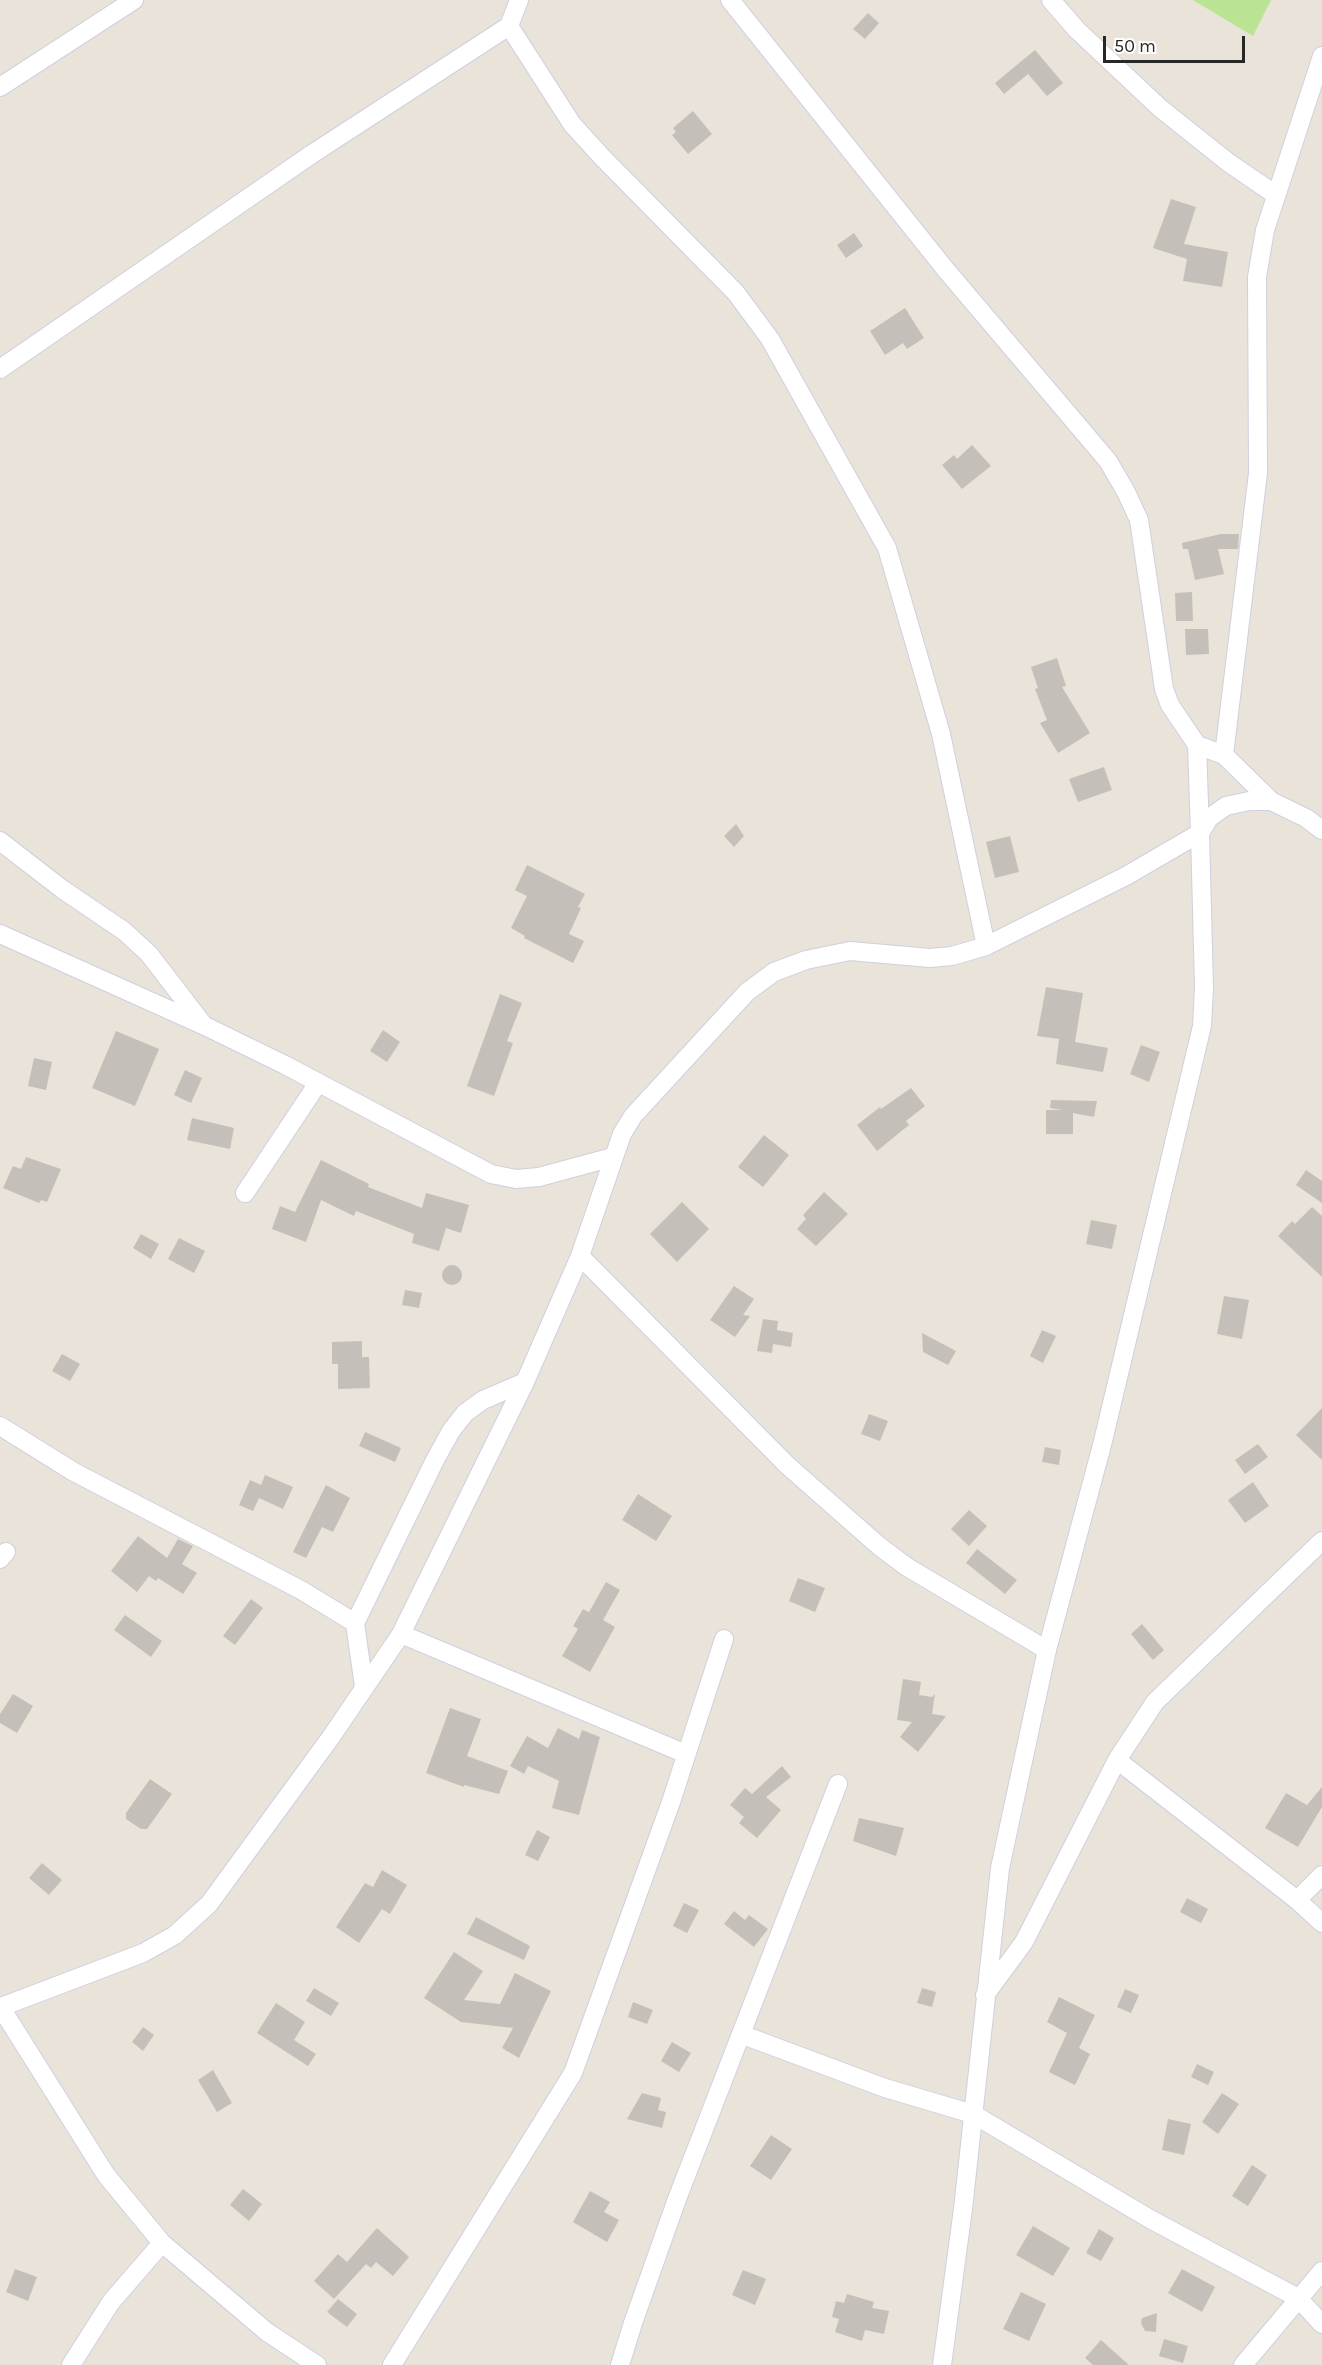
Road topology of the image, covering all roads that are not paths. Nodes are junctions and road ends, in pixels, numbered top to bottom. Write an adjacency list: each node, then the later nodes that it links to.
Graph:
1 (134, 0): 7 (street)
2 (519, 0): 5 (street)
3 (730, 0): 10 (street)
4 (1051, 0): 8 (street)
5 (509, 26): 9 (street); 17 (street)
6 (1322, 55): 8 (street)
7 (0, 87)
8 (1276, 195): 11 (street)
9 (0, 369)
10 (1197, 745): 11 (street); 14 (street)
11 (1224, 755): 12 (street)
12 (1271, 801): 13 (street); 14 (street)
13 (1322, 830)
14 (1200, 833): 17 (street); 29 (street)
15 (0, 841): 18 (street)
16 (0, 934): 18 (street)
17 (986, 946): 20 (street)
18 (203, 1025): 19 (street)
19 (318, 1083): 20 (street); 21 (street)
20 (613, 1157): 22 (street)
21 (245, 1193)
22 (580, 1256): 23 (street); 29 (street)
23 (525, 1382): 26 (street); 27 (street)
24 (0, 1426): 26 (street)
25 (1322, 1540): 32 (street)
26 (355, 1623): 30 (street)
27 (401, 1634): 30 (street); 31 (street)
28 (724, 1639): 31 (street)
29 (1047, 1650): 37 (street)
30 (364, 1687): 38 (street)
31 (686, 1754): 47 (street)
32 (1117, 1760): 35 (street); 37 (street)
33 (838, 1784): 39 (street)
34 (1322, 1875): 35 (street)
35 (1297, 1900): 36 (street)
36 (1322, 1923)
37 (984, 1996): 40 (street)
38 (1, 2006): 41 (street)
39 (742, 2035): 40 (street); 48 (street)
40 (974, 2115): 43 (street); 49 (street)
41 (162, 2243): 45 (street); 46 (street)
42 (1322, 2271): 43 (street)
43 (1298, 2298): 44 (street); 50 (street)
44 (1322, 2324)
45 (71, 2365)
46 (317, 2365)
47 (393, 2365)
48 (620, 2365)
49 (942, 2365)
50 (1243, 2365)

